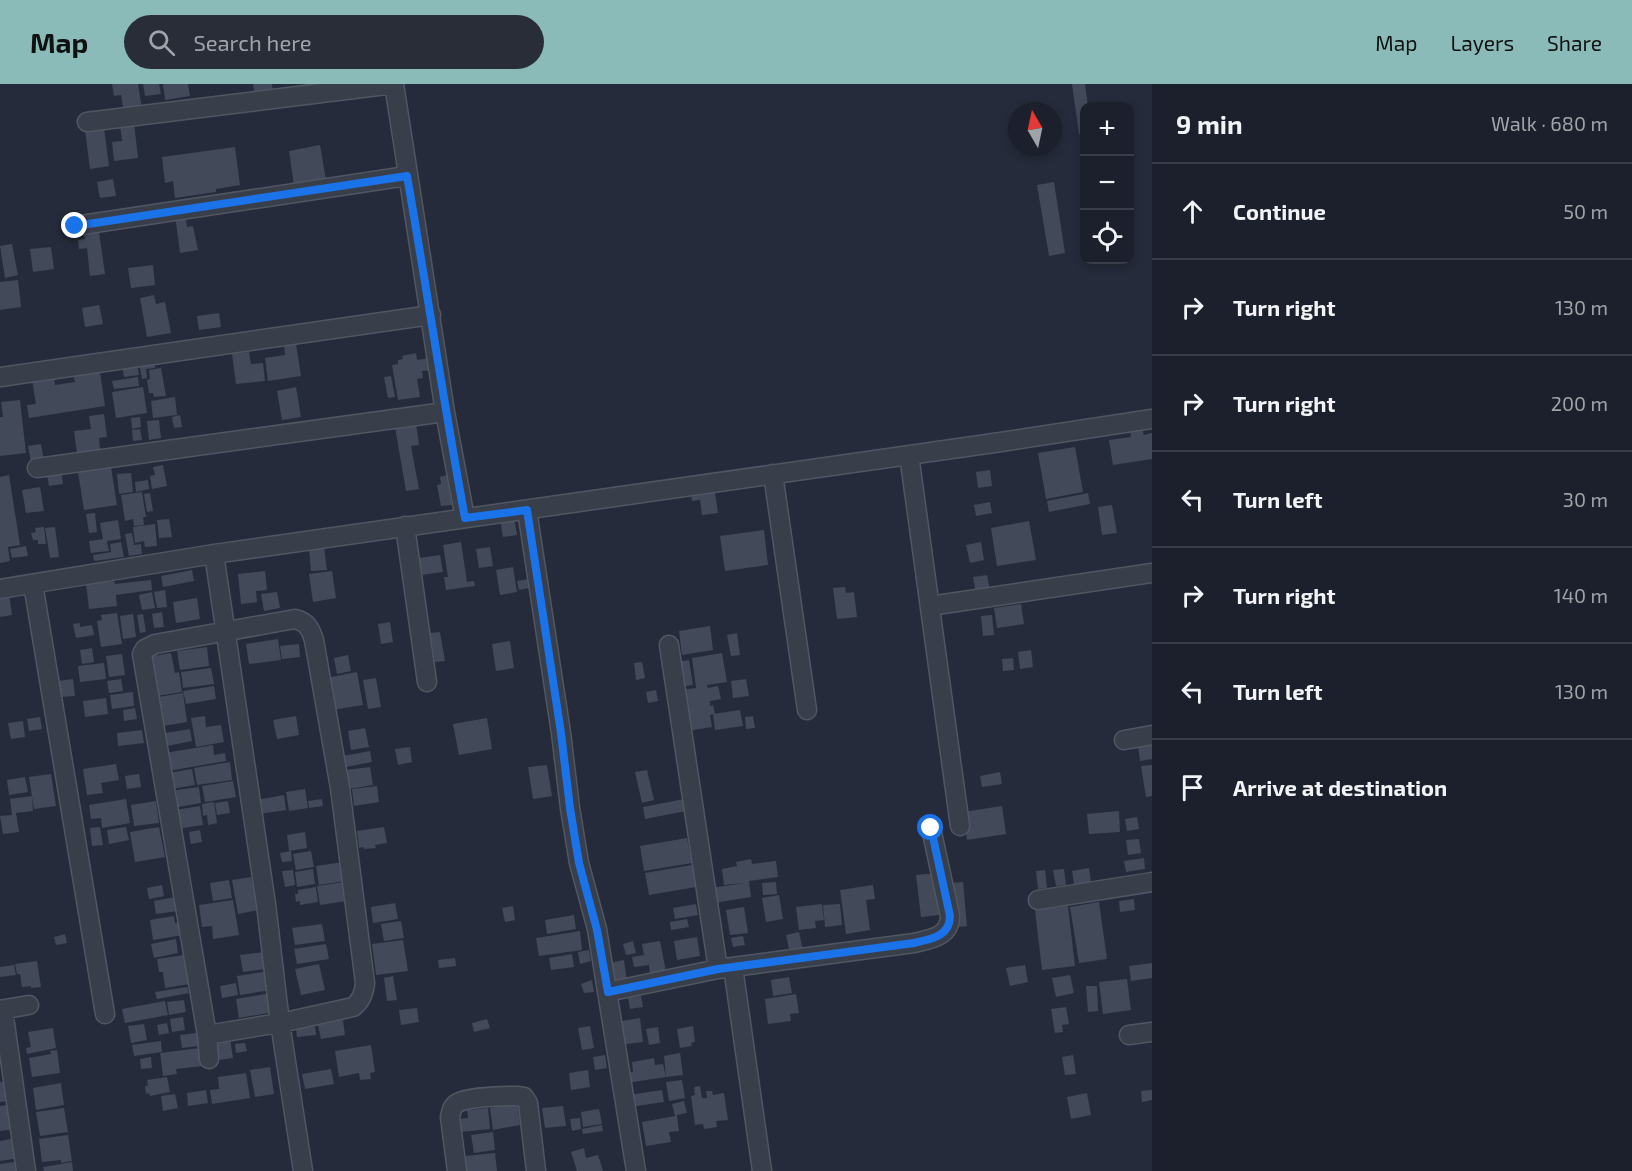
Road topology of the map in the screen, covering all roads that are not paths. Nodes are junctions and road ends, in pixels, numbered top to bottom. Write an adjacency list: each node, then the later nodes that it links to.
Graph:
1 (87, 122): 2 (street)
2 (407, 176): 3 (street); 4 (street)
3 (75, 226)
4 (431, 315): 5 (street); 6 (street)
5 (0, 377)
6 (445, 412): 9 (street); 12 (street)
7 (1152, 419): 8 (street)
8 (909, 455): 10 (street); 18 (street)
9 (37, 468)
10 (772, 474): 11 (street); 22 (street)
11 (527, 510): 12 (street); 30 (street)
12 (465, 518): 13 (street)
13 (405, 526): 14 (street); 21 (street)
14 (214, 554): 16 (street); 19 (street)
15 (1152, 573): 18 (street)
16 (33, 584): 17 (street); 33 (street)
17 (0, 589)
18 (930, 606): 25 (street)
19 (225, 630): 34 (street); 34 (street); 36 (street)
20 (669, 645): 29 (street)
21 (427, 682)
22 (807, 710)
23 (1152, 735): 24 (street)
24 (1124, 740)
25 (960, 825)
26 (931, 828): 29 (street)
27 (1152, 882): 28 (street)
28 (1038, 900)
29 (726, 968): 30 (street); 44 (street)
30 (608, 992): 43 (street)
31 (29, 1005): 32 (street)
32 (1, 1010): 39 (street)
33 (105, 1014)
34 (280, 1023): 36 (street); 40 (street)
35 (1152, 1032): 37 (street)
36 (207, 1035): 38 (street)
37 (1129, 1035)
38 (209, 1059)
39 (26, 1171)
40 (303, 1171)
41 (458, 1171): 42 (street)
42 (536, 1171)
43 (636, 1171)
44 (762, 1171)

